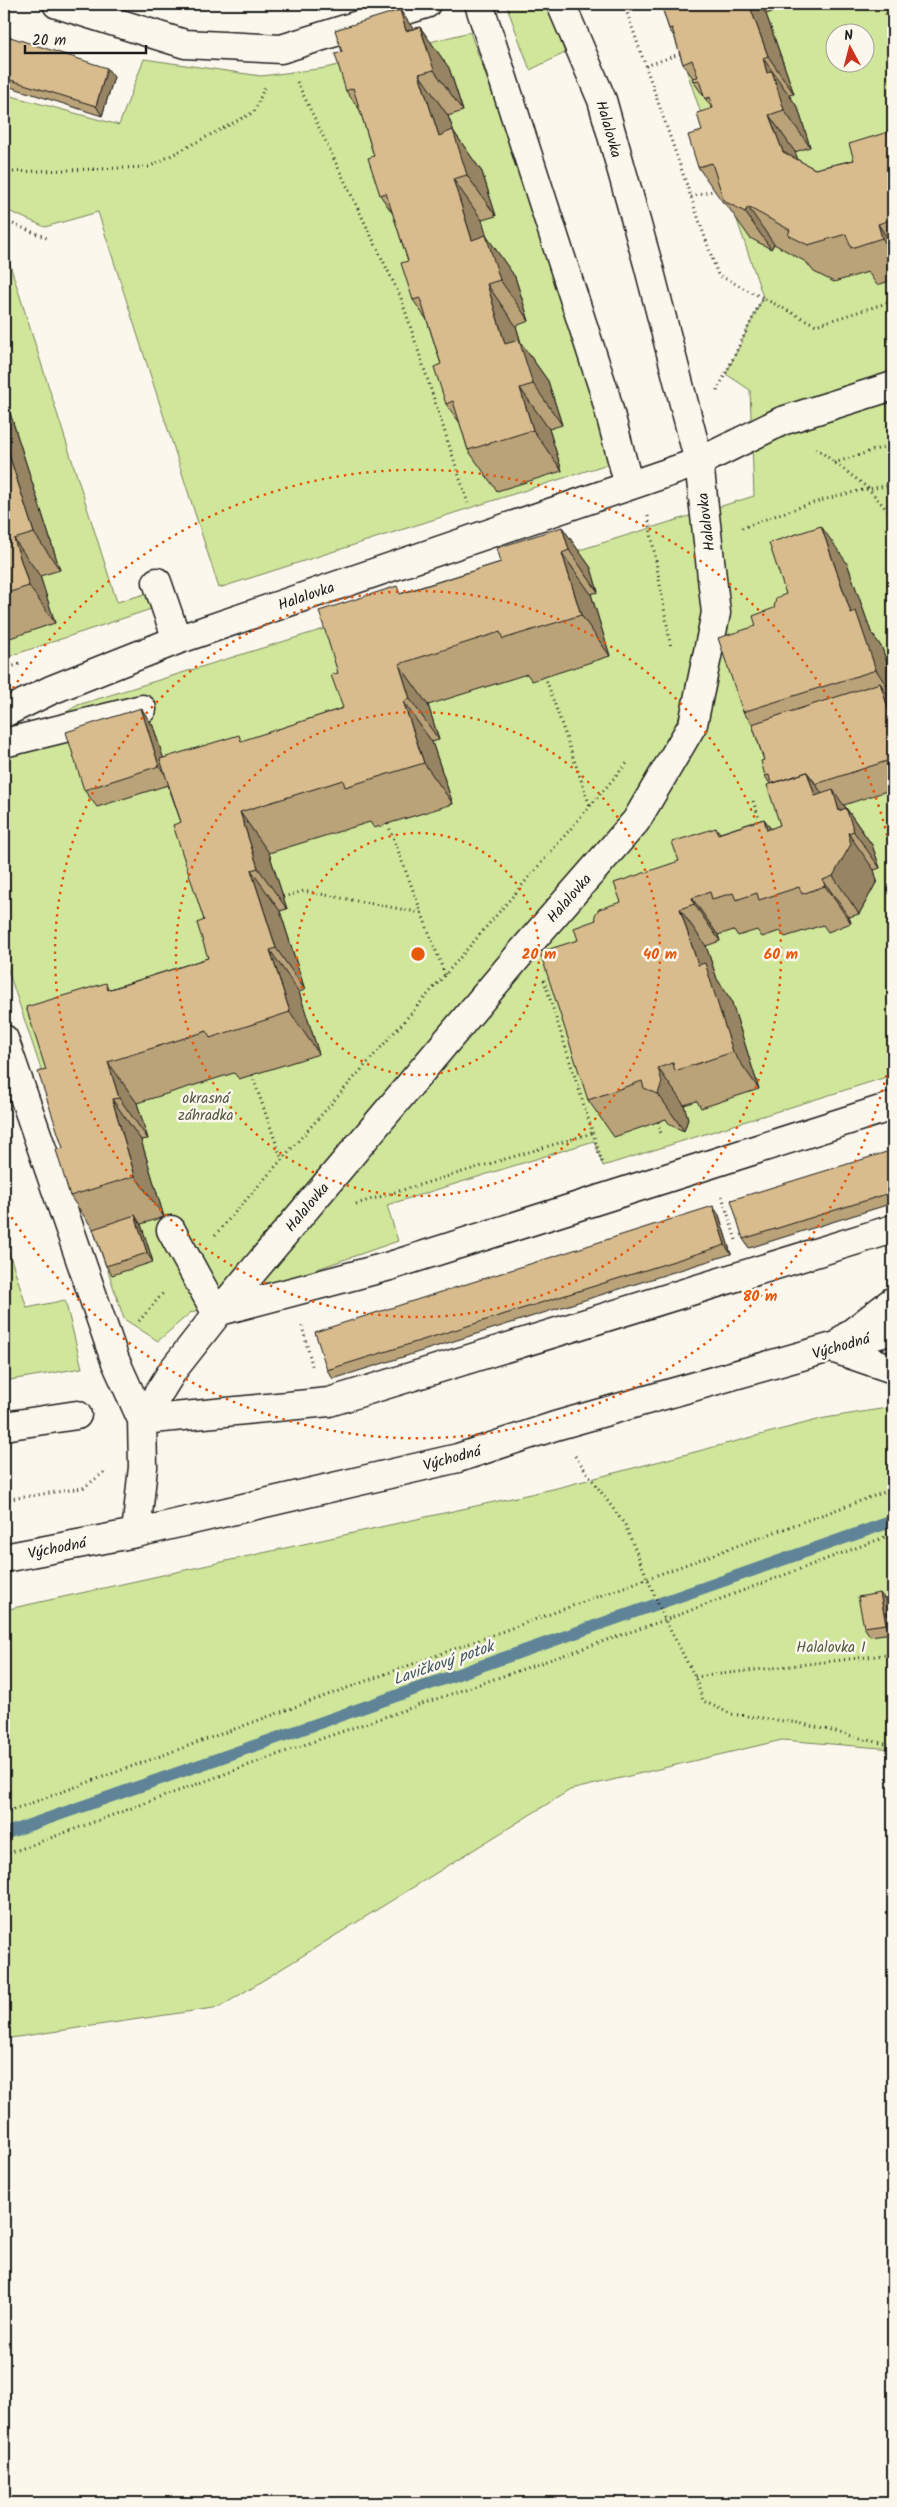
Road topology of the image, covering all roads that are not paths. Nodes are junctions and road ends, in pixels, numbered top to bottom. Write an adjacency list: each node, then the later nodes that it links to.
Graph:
1 (57, 4): 2 (street)
2 (426, 4)
3 (479, 4): 7 (street)
4 (560, 4): 6 (street, Halalovka)
5 (893, 386): 6 (street, Halalovka)
6 (696, 451): 7 (street, Halalovka); 18 (street, Halalovka)
7 (635, 484): 9 (street, Halalovka)
8 (157, 582): 9 (street)
9 (177, 640): 11 (street, Halalovka)
10 (142, 709): 12 (street)
11 (4, 713)
12 (4, 743)
13 (4, 1039): 23 (street)
14 (893, 1106): 18 (street)
15 (170, 1230): 18 (street)
16 (893, 1230): 23 (street)
17 (893, 1301): 20 (street)
18 (218, 1313): 23 (street, Halalovka)
19 (893, 1330): 20 (street, Východná)
20 (832, 1348): 21 (street); 25 (street, Východná)
21 (893, 1369)
22 (78, 1415): 24 (street)
23 (142, 1420): 25 (street)
24 (4, 1426)
25 (136, 1533): 26 (street, Východná)
26 (4, 1558)

